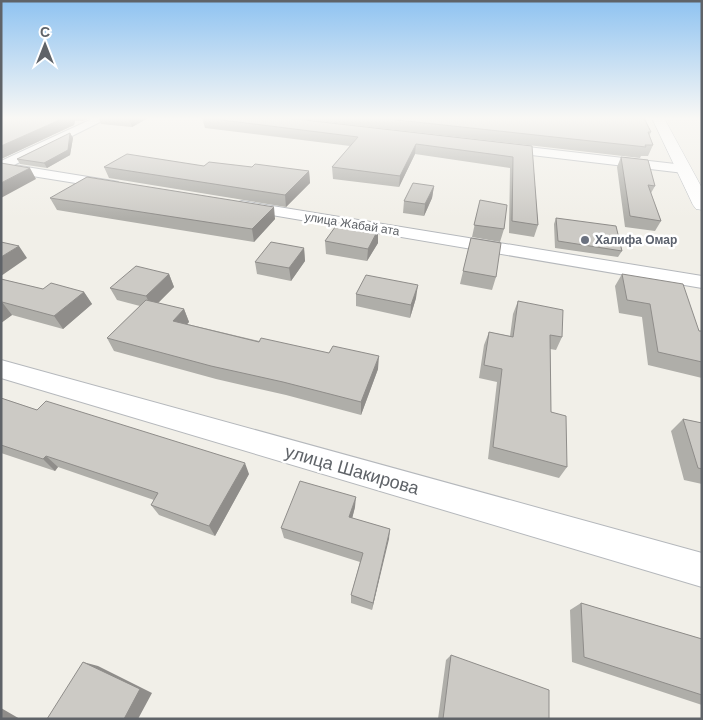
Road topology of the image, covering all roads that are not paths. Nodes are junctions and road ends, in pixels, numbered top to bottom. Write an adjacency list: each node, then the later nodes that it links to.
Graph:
1 (32, 152): 4 (street)
2 (530, 152): 5 (street)
3 (675, 152): 5 (street)
4 (1, 166): 6 (street)
5 (684, 169): 8 (street)
6 (130, 188)
7 (228, 204): 9 (street, улица Жабай ата)
8 (702, 205)
9 (702, 282)
10 (1, 369): 11 (street, улица Шакирова)
11 (702, 570)

